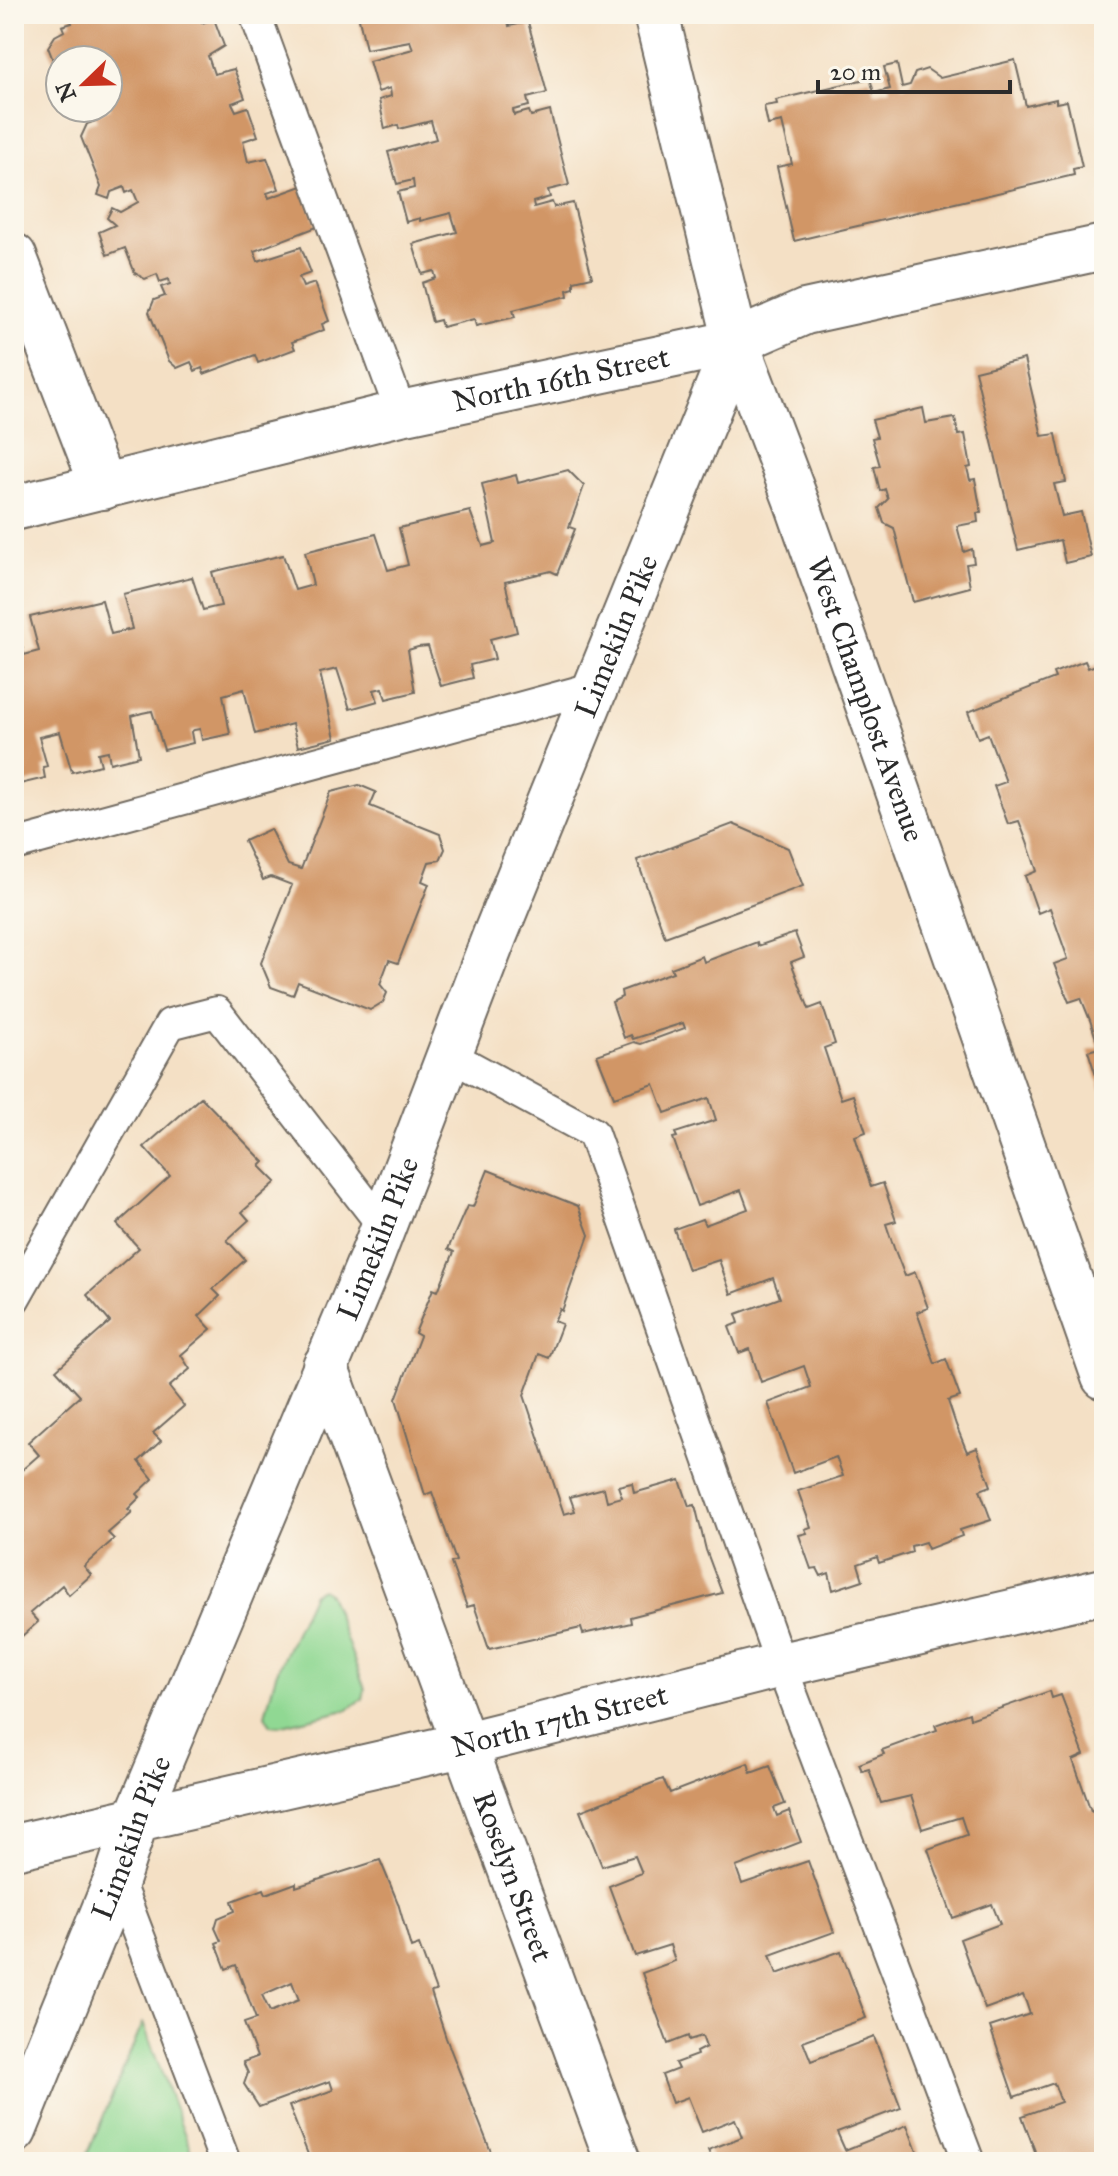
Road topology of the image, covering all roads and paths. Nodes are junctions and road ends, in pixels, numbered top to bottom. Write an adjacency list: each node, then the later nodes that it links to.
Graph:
1 (255, 14): 6 (lane)
2 (656, 14): 5 (street, West Champlost Avenue)
3 (1104, 247): 5 (street, North 16th Street)
4 (14, 256): 7 (street)
5 (736, 342): 6 (street, North 16th Street); 9 (street, Limekiln Pike); 15 (street, West Champlost Avenue)
6 (401, 413): 7 (street, North 16th Street)
7 (103, 487): 8 (street, North 16th Street)
8 (14, 508)
9 (596, 687): 10 (lane); 11 (street, Limekiln Pike)
10 (14, 845)
11 (449, 1055): 12 (street, Limekiln Pike); 17 (lane)
12 (383, 1226): 13 (lane); 14 (street, Limekiln Pike)
13 (14, 1299)
14 (325, 1366): 18 (street, Roselyn Street); 19 (street, Limekiln Pike)
15 (1104, 1377)
16 (1104, 1591): 17 (street, North 17th Street)
17 (781, 1665): 18 (street, North 17th Street); 25 (lane)
18 (462, 1745): 19 (street, North 17th Street); 24 (street, Roselyn Street)
19 (137, 1817): 20 (street, North 17th Street); 21 (street, Limekiln Pike)
20 (14, 1847)
21 (117, 1878): 22 (street, Limekiln Pike); 23 (lane)
22 (14, 2131)
23 (225, 2162)
24 (618, 2162)
25 (969, 2162)

